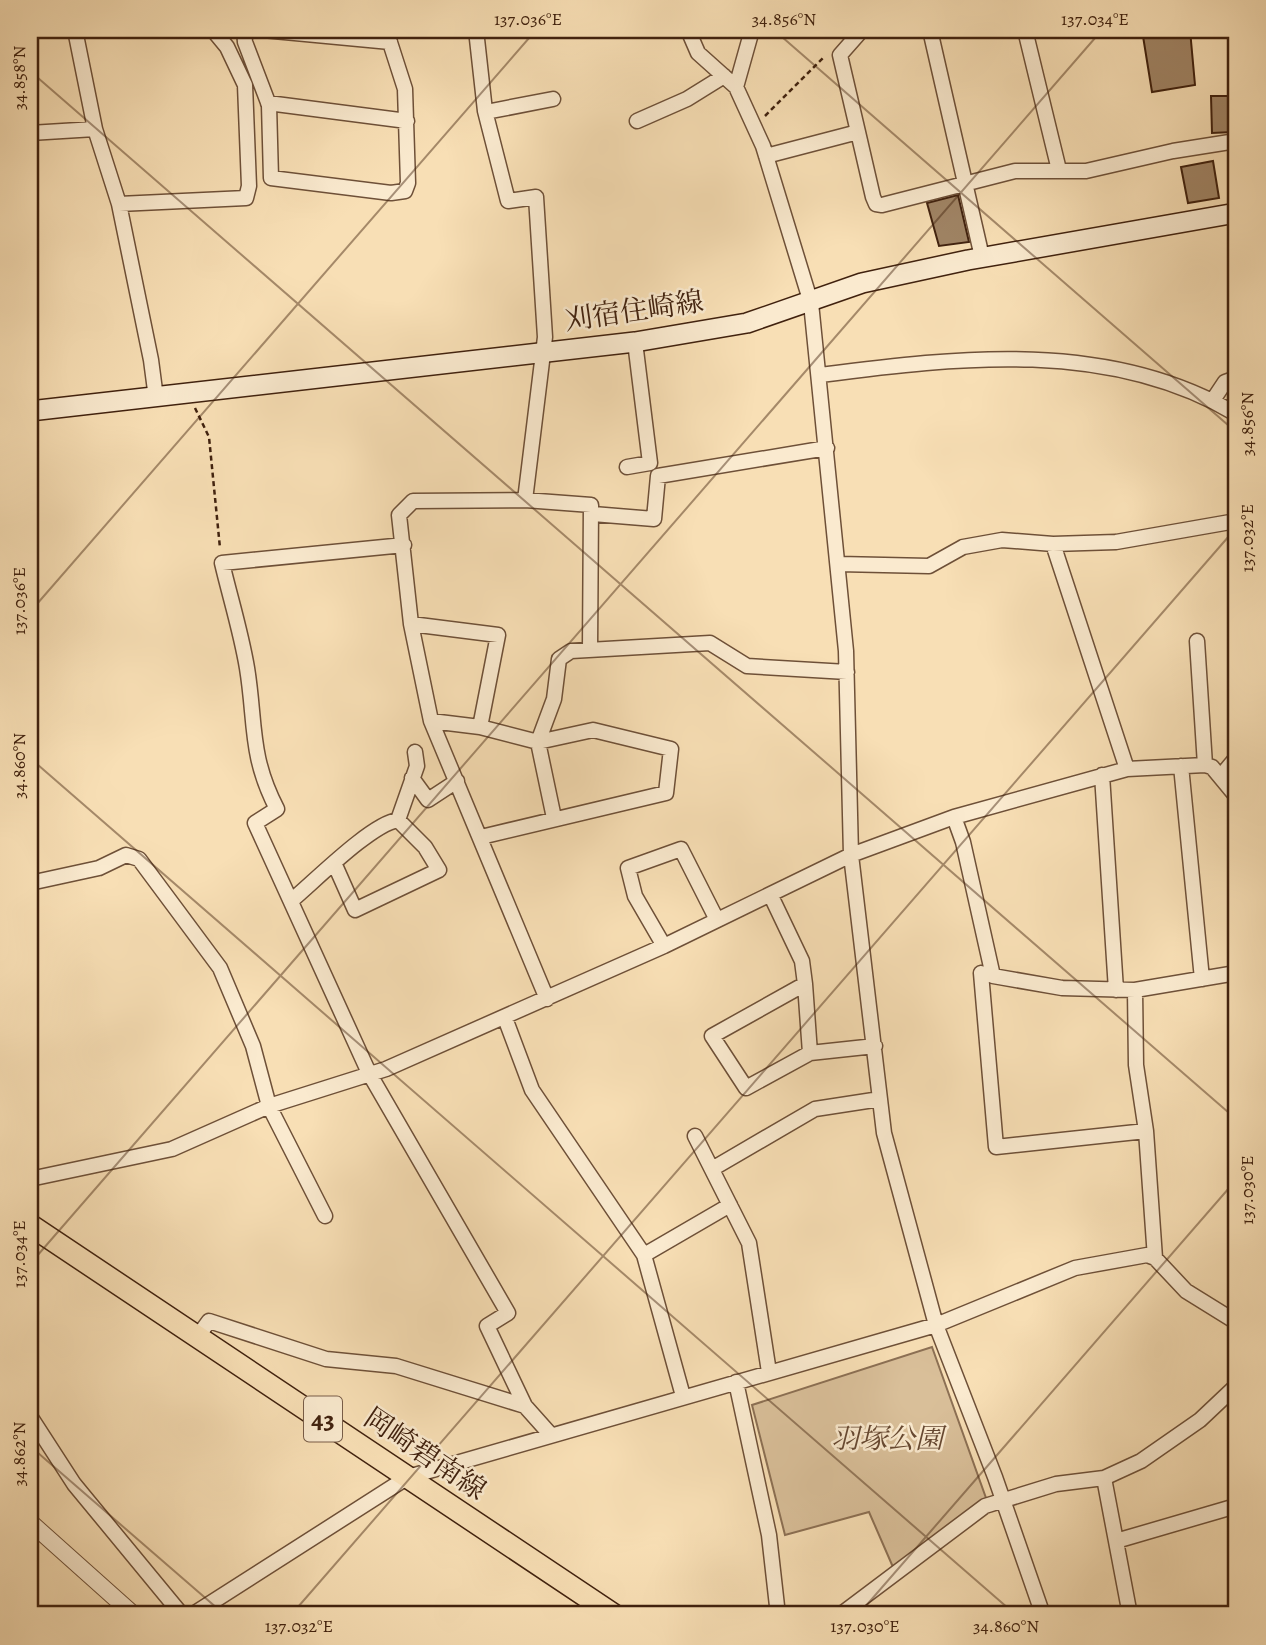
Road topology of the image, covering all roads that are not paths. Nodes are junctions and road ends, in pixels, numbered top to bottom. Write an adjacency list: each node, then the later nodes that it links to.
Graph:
1 (75, 30): 19 (street)
2 (213, 30): 26 (street)
3 (244, 30): 15 (street)
4 (263, 30): 11 (street)
5 (476, 30): 16 (street)
6 (688, 30): 12 (street)
7 (752, 30): 13 (street)
8 (862, 30): 20 (street)
9 (930, 30): 25 (street)
10 (1025, 30): 24 (street)
11 (388, 36): 17 (street)
12 (724, 76): 13 (street); 18 (street)
13 (737, 87): 23 (street)
14 (553, 99): 16 (street)
15 (268, 103): 17 (street); 17 (street)
16 (486, 112): 31 (street)
17 (407, 121)
18 (636, 121)
19 (95, 130): 21 (street); 26 (street)
20 (859, 132): 23 (street); 25 (street)
21 (30, 133)
22 (1236, 141): 24 (street)
23 (766, 156): 29 (street)
24 (1059, 170): 25 (street)
25 (966, 183): 28 (street)
26 (119, 204): 34 (street)
27 (1236, 213): 28 (main road, 刈宿住崎線)
28 (982, 257): 29 (main road, 刈宿住崎線)
29 (811, 303): 30 (main road, 刈宿住崎線); 32 (street)
30 (635, 342): 31 (main road, 刈宿住崎線); 39 (street)
31 (544, 351): 34 (main road, 刈宿住崎線); 40 (street)
32 (820, 375): 35 (street); 38 (street)
33 (1236, 378): 35 (street)
34 (156, 398): 36 (main road, 刈宿住崎線)
35 (1213, 400): 37 (street)
36 (30, 411)
37 (1236, 414)
38 (827, 448): 41 (street); 45 (street)
39 (627, 467)
40 (525, 500): 41 (street); 44 (street)
41 (593, 514): 48 (street)
42 (1236, 521): 43 (street)
43 (1053, 544): 45 (street); 57 (street)
44 (404, 545): 46 (street); 71 (street)
45 (839, 564): 49 (street)
46 (411, 624): 50 (street); 51 (street)
47 (1197, 641): 55 (street)
48 (590, 650): 49 (street); 52 (street)
49 (848, 672): 67 (street)
50 (431, 722): 51 (street); 61 (street)
51 (481, 727): 52 (street)
52 (538, 742): 64 (street); 64 (street)
53 (415, 752): 60 (street)
54 (1236, 758): 59 (street)
55 (1205, 765): 56 (street); 59 (street)
56 (1181, 766): 57 (street); 76 (street)
57 (1127, 769): 58 (street)
58 (1102, 775): 63 (street); 78 (street)
59 (1221, 776): 62 (street)
60 (412, 778): 61 (street); 65 (street)
61 (457, 781): 66 (street)
62 (1236, 796)
63 (954, 817): 67 (street); 74 (street)
64 (554, 818): 66 (street)
65 (398, 820): 68 (street); 68 (street)
66 (481, 837): 80 (street)
67 (851, 855): 70 (street); 82 (street)
68 (335, 865): 71 (street)
69 (30, 883): 86 (street)
70 (771, 896): 72 (street); 77 (street)
71 (291, 901): 84 (street)
72 (716, 918): 73 (street); 73 (street)
73 (664, 946): 80 (street)
74 (980, 973): 78 (street); 87 (street)
75 (1236, 973): 76 (street)
76 (1202, 979): 79 (street)
77 (805, 984): 83 (street); 83 (street)
78 (1115, 990): 79 (street)
79 (1135, 990): 87 (street)
80 (548, 999): 81 (street)
81 (505, 1018): 84 (street); 94 (street)
82 (875, 1046): 83 (street); 85 (street)
83 (810, 1053)
84 (369, 1073): 86 (street); 103 (street)
85 (880, 1098): 89 (street); 97 (street)
86 (269, 1106): 90 (street); 92 (street)
87 (1146, 1131): 95 (street)
88 (695, 1136): 89 (street)
89 (712, 1169): 91 (street)
90 (30, 1179)
91 (730, 1205): 94 (street); 99 (street)
92 (324, 1216)
93 (30, 1225): 98 (main road, 岡崎碧南線 / 43)
94 (645, 1255): 102 (street)
95 (1155, 1258): 96 (street); 97 (street)
96 (1236, 1322)
97 (936, 1325): 99 (street); 108 (street)
98 (198, 1336): 103 (street); 106 (main road, 岡崎碧南線 / 43)
99 (769, 1372): 100 (street)
100 (736, 1382): 102 (street); 116 (street)
101 (1235, 1390): 107 (street)
102 (683, 1396): 105 (street)
103 (525, 1406): 105 (street)
104 (30, 1416): 114 (street)
105 (550, 1434): 106 (street)
106 (408, 1477): 112 (main road, 岡崎碧南線 / 43); 115 (street)
107 (1104, 1478): 108 (street); 111 (street)
108 (1003, 1500): 117 (street); 118 (street)
109 (1236, 1506): 111 (street)
110 (30, 1522): 113 (street)
111 (1116, 1541): 119 (street)
112 (606, 1613)
113 (134, 1615)
114 (182, 1615)
115 (192, 1615)
116 (778, 1615)
117 (840, 1615)
118 (1043, 1615)
119 (1130, 1615)

